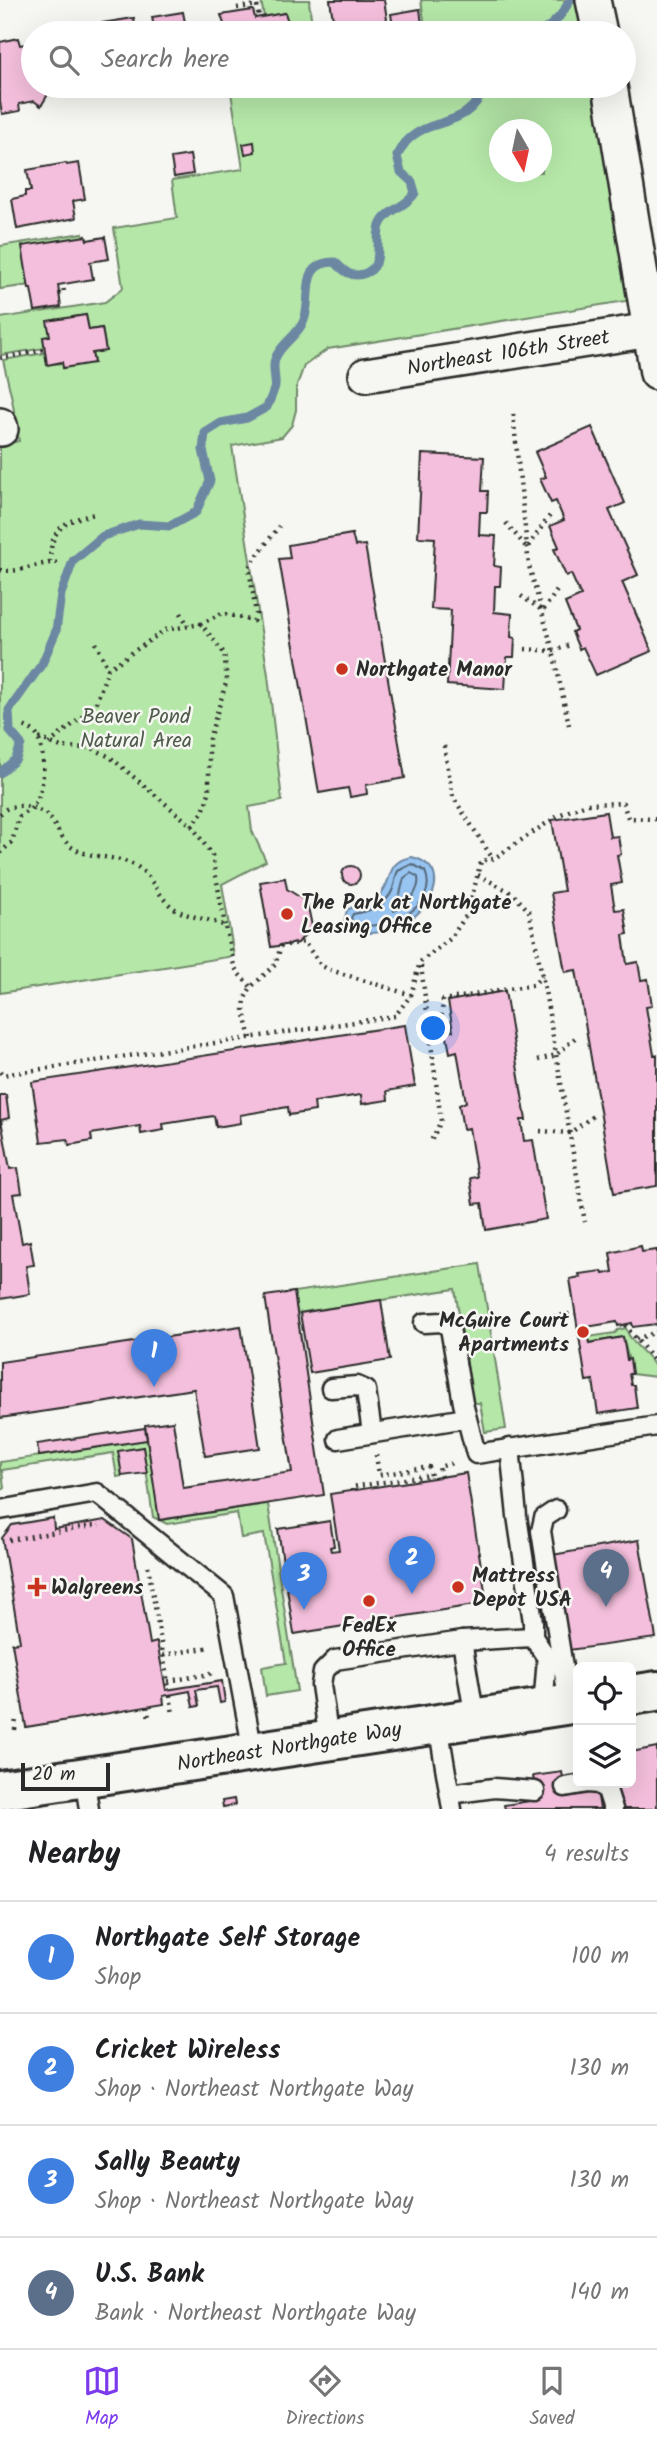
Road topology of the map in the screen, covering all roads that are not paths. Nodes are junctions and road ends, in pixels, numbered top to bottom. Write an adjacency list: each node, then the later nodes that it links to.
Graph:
1 (593, 0): 2 (street)
2 (597, 21)
3 (612, 98): 4 (street)
4 (650, 330): 5 (street); 6 (street, Northeast 106th Street)
5 (657, 373)
6 (366, 375)
7 (424, 1323): 9 (lane)
8 (331, 1388): 11 (lane)
9 (466, 1418): 11 (lane); 13 (lane)
10 (657, 1426): 13 (lane)
11 (372, 1433): 12 (lane)
12 (338, 1439)
13 (510, 1448): 16 (lane)
14 (0, 1510): 23 (lane)
15 (556, 1510): 20 (lane)
16 (533, 1637): 17 (lane); 20 (lane)
17 (462, 1641): 21 (lane); 22 (lane)
18 (657, 1691): 19 (main road)
19 (636, 1694)
20 (563, 1705): 21 (main road, Northeast Northgate Way)
21 (457, 1721): 22 (main road, Northeast Northgate Way); 28 (lane)
22 (329, 1740): 23 (main road, Northeast Northgate Way)
23 (253, 1752): 27 (main road, Northeast Northgate Way)
24 (565, 1787): 29 (lane)
25 (0, 1790): 27 (main road, Northeast Northgate Way)
26 (535, 1791): 28 (lane)
27 (86, 1793)
28 (451, 1802)
29 (613, 1809)

